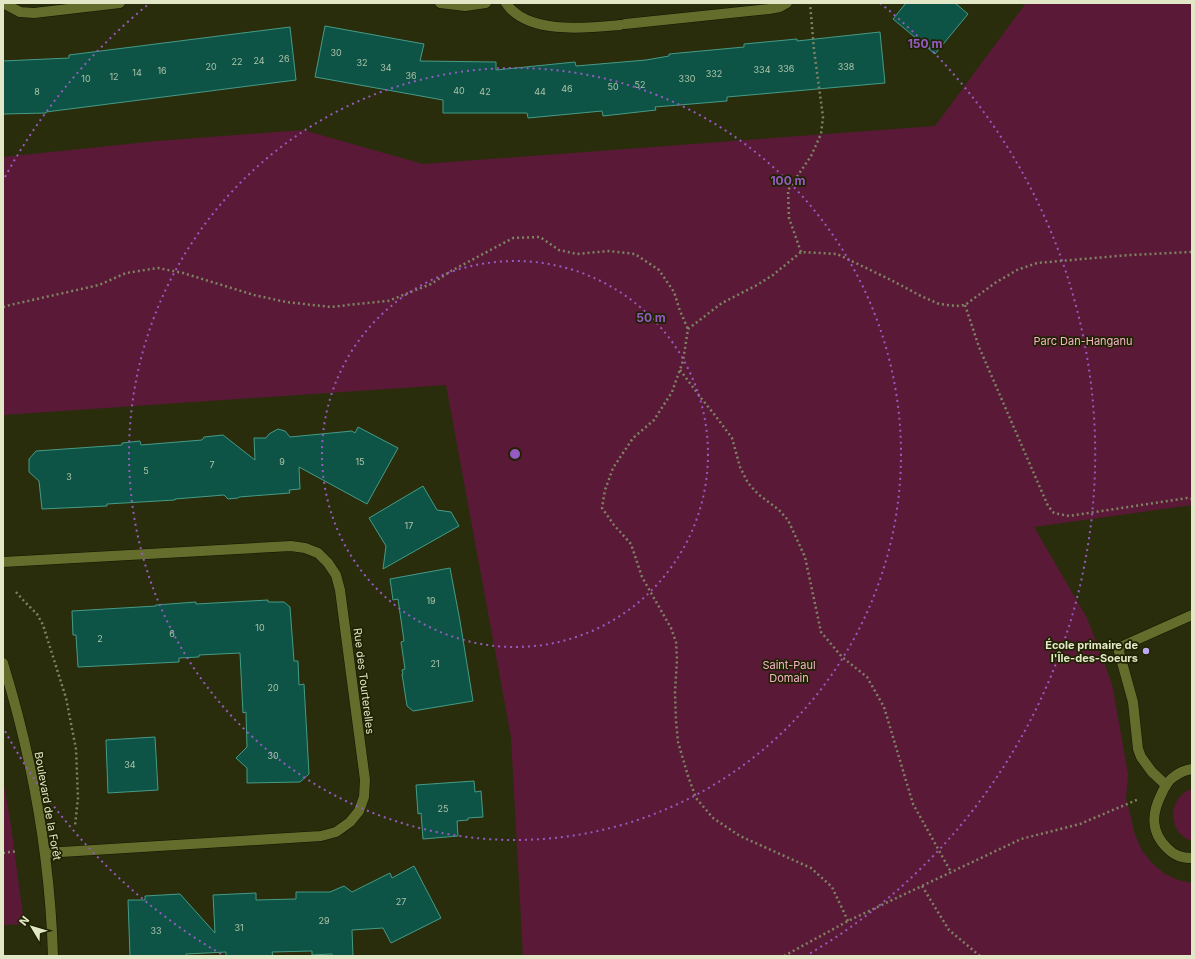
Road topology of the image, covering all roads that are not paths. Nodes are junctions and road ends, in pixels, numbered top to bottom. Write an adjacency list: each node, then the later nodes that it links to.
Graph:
1 (3, 3): 2 (street)
2 (120, 3)
3 (440, 3): 4 (street)
4 (486, 3)
5 (506, 3): 6 (street)
6 (788, 3)
7 (3, 562): 12 (street, Rue des Tourterelles)
8 (1192, 615): 11 (street)
9 (3, 662): 12 (street, Boulevard de la Forêt)
10 (1192, 769): 11 (street)
11 (1166, 785): 13 (street)
12 (45, 853): 14 (street, Boulevard de la Forêt)
13 (1192, 858)
14 (53, 956)

